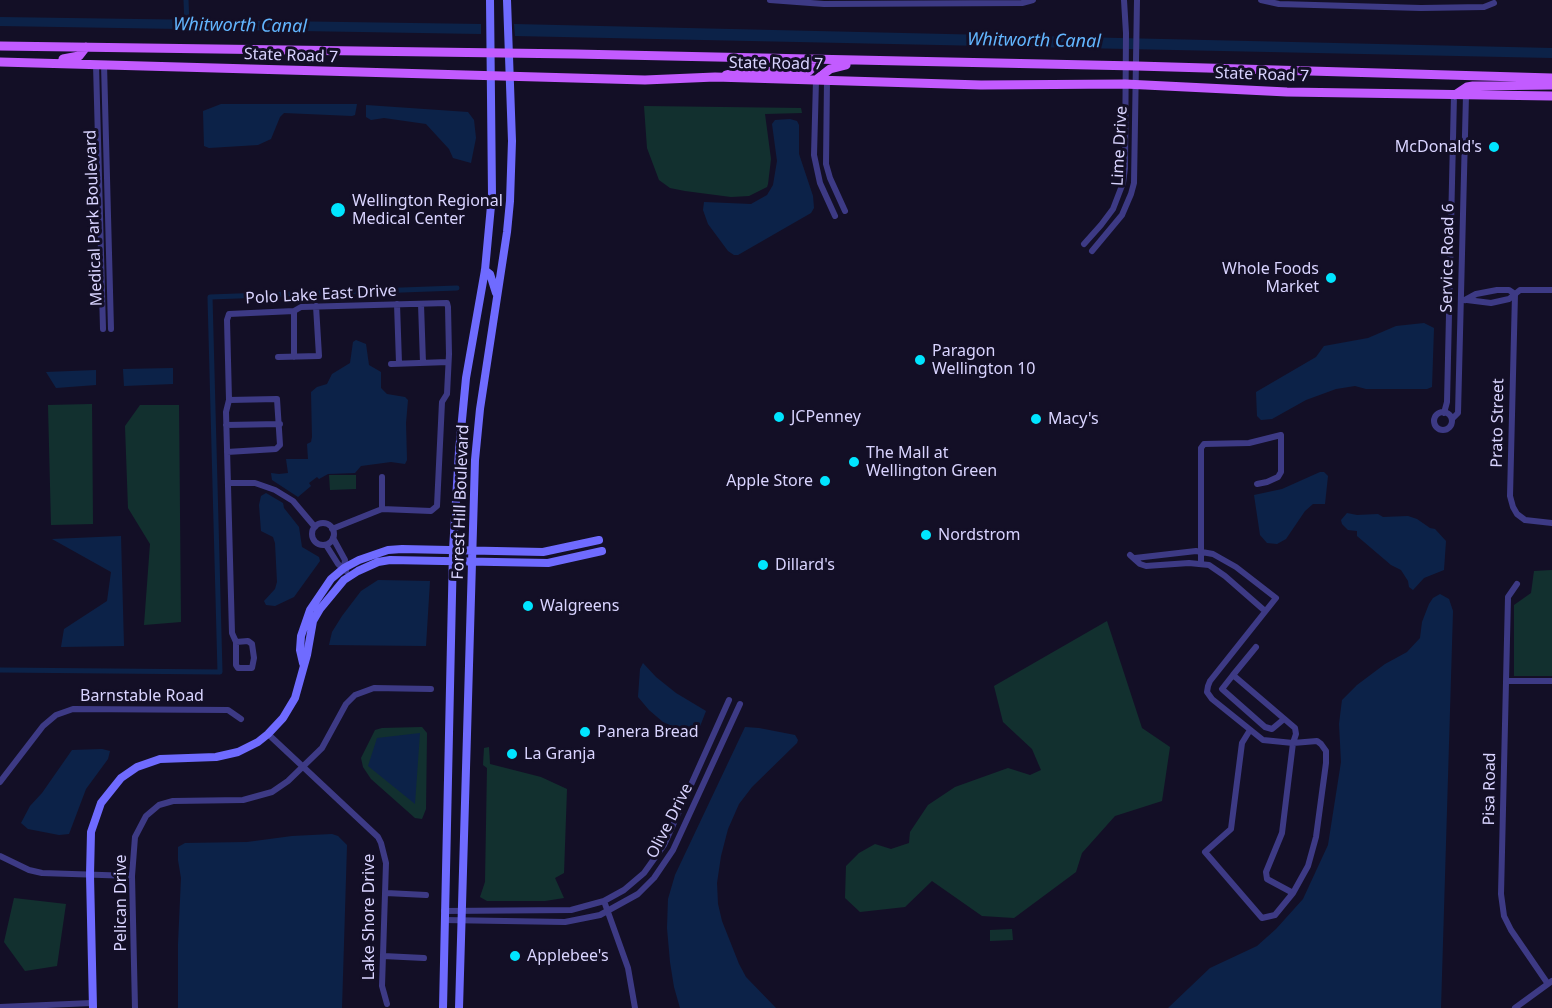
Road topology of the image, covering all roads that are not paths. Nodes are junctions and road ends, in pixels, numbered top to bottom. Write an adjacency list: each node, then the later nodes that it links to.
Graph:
1 (490, 0): 16 (main road, Forest Hill Boulevard)
2 (507, 0): 17 (main road, Forest Hill Boulevard)
3 (770, 0): 10 (street)
4 (1033, 0): 9 (street)
5 (1124, 0): 24 (street, Lime Drive)
6 (1137, 0): 23 (street, Lime Drive)
7 (1261, 0): 12 (street)
8 (1421, 0): 12 (street)
9 (992, 1): 10 (street)
10 (878, 2)
11 (1494, 3): 12 (street)
12 (1421, 8)
13 (0, 46): 14 (main road, State Road 7)
14 (86, 47): 15 (main road, State Road 7); 21 (main road)
15 (142, 48): 16 (main road, State Road 7); 22 (main road)
16 (491, 53): 17 (main road, State Road 7); 25 (main road, Forest Hill Boulevard)
17 (508, 53): 18 (main road, State Road 7); 26 (main road, Forest Hill Boulevard)
18 (815, 60): 19 (main road, State Road 7); 27 (main road)
19 (872, 62): 24 (main road, State Road 7); 29 (main road)
20 (0, 63): 21 (main road, State Road 7)
21 (24, 63): 22 (main road, State Road 7)
22 (100, 64): 25 (main road, State Road 7); 37 (street, Medical Park Boulevard); 38 (street, Medical Park Boulevard)
23 (1137, 66): 24 (main road, State Road 7); 28 (main road, State Road 7); 32 (street, Lime Drive)
24 (1125, 67): 31 (street, Lime Drive)
25 (491, 75): 26 (main road, State Road 7); 43 (main road, Forest Hill Boulevard)
26 (510, 76): 27 (main road, State Road 7); 46 (main road, Forest Hill Boulevard)
27 (716, 78): 29 (main road, State Road 7)
28 (1552, 78)
29 (816, 80): 30 (main road, State Road 7); 40 (street)
30 (827, 80): 31 (main road, State Road 7); 39 (street)
31 (1125, 84): 32 (main road, State Road 7); 41 (street, Lime Drive)
32 (1136, 85): 34 (main road, State Road 7); 42 (street, Lime Drive)
33 (1552, 85): 34 (main road)
34 (1454, 95): 35 (main road, State Road 7); 61 (street, Service Road 6)
35 (1466, 95): 36 (main road, State Road 7); 47 (street, Service Road 6)
36 (1552, 96)
37 (97, 106): 38 (street, Medical Park Boulevard); 52 (street, Medical Park Boulevard)
38 (105, 106): 53 (street, Medical Park Boulevard)
39 (845, 211)
40 (835, 216)
41 (1084, 244)
42 (1092, 251)
43 (485, 270): 46 (main road); 76 (main road, Forest Hill Boulevard)
44 (1552, 290): 45 (street)
45 (1515, 294): 47 (street); 47 (street); 70 (street, Prato Street)
46 (497, 296): 77 (main road, Forest Hill Boulevard)
47 (1464, 301): 62 (street, Service Road 6)
48 (397, 304): 49 (street, Polo Lake East Drive); 50 (street, Polo Lake East Drive); 57 (street)
49 (421, 304): 56 (street, Polo Lake East Drive); 58 (street)
50 (316, 306): 51 (street, Polo Lake East Drive); 55 (street)
51 (294, 311): 55 (street); 60 (street, Polo Lake East Drive)
52 (103, 329)
53 (111, 329)
54 (278, 357): 55 (street)
55 (294, 357)
56 (448, 362): 58 (street); 69 (street, Polo Lake East Drive)
57 (399, 363): 58 (street); 59 (street)
58 (423, 363)
59 (391, 364)
60 (229, 400): 63 (street); 64 (street, Polo Lake East Drive)
61 (1444, 413): 62 (street); 62 (street)
62 (1452, 419)
63 (280, 424): 64 (street); 65 (street)
64 (226, 425): 65 (street, Polo Lake East Drive)
65 (227, 452): 67 (street, Polo Lake East Drive)
66 (382, 477): 69 (street)
67 (228, 483): 71 (street); 91 (street, Polo Lake East Drive)
68 (1257, 484): 79 (street)
69 (382, 510): 72 (street, Polo Lake East Drive)
70 (1552, 523)
71 (315, 527): 72 (street); 75 (street)
72 (332, 529): 73 (street)
73 (333, 538): 75 (street); 83 (street)
74 (599, 540): 77 (main road)
75 (326, 544): 83 (street)
76 (453, 549): 77 (main road); 80 (main road, Forest Hill Boulevard); 83 (main road)
77 (473, 550): 81 (main road, Forest Hill Boulevard)
78 (602, 551): 81 (main road)
79 (1203, 552): 82 (street); 82 (street); 84 (street)
80 (453, 561): 81 (main road); 85 (main road); 114 (main road, Forest Hill Boulevard)
81 (473, 562): 115 (main road, Forest Hill Boulevard)
82 (1201, 563): 86 (street)
83 (344, 568): 85 (street); 93 (main road)
84 (1242, 572): 86 (street); 87 (street)
85 (350, 576): 93 (main road)
86 (1233, 583): 89 (street)
87 (1257, 584): 89 (street); 90 (street)
88 (1517, 584): 95 (street, Pisa Road)
89 (1247, 596): 90 (street)
90 (1265, 611): 102 (street)
91 (236, 642): 91 (street, Polo Lake East Drive)
92 (1256, 647): 94 (street)
93 (303, 663): 103 (main road)
94 (1233, 675): 101 (street); 101 (street)
95 (1506, 681): 96 (street); 121 (street, Pisa Road)
96 (1552, 681)
97 (431, 689): 105 (street, Pelican Drive)
98 (729, 700): 113 (street, Olive Drive)
99 (740, 704): 116 (street, Olive Drive)
100 (241, 719): 106 (street, Barnstable Road)
101 (1284, 719): 104 (street)
102 (1250, 729): 104 (street); 111 (street)
103 (268, 734): 105 (street, Lake Shore Drive); 108 (main road)
104 (1293, 743): 111 (street); 111 (street)
105 (302, 766): 109 (street, Pelican Drive); 110 (street, Lake Shore Drive)
106 (0, 782)
107 (0, 856): 108 (street)
108 (90, 875): 109 (street); 123 (main road)
109 (132, 876): 126 (street, Pelican Drive)
110 (386, 893): 112 (street); 119 (street, Lake Shore Drive)
111 (1293, 893)
112 (426, 895)
113 (604, 901): 115 (street, Olive Drive); 116 (street)
114 (444, 911): 115 (street, Olive Drive); 117 (main road, Forest Hill Boulevard)
115 (461, 911): 118 (main road, Forest Hill Boulevard)
116 (608, 912): 118 (street, Olive Drive); 129 (street)
117 (444, 920): 118 (street, Olive Drive); 127 (main road, Forest Hill Boulevard)
118 (461, 921): 128 (main road, Forest Hill Boulevard)
119 (383, 956): 120 (street); 122 (street, Lake Shore Drive)
120 (423, 958)
121 (1550, 982): 130 (street)
122 (387, 1004)
123 (92, 1006): 125 (street)
124 (0, 1007): 125 (street)
125 (45, 1007)
126 (135, 1008)
127 (443, 1008)
128 (459, 1008)
129 (635, 1008)
130 (1515, 1008)

